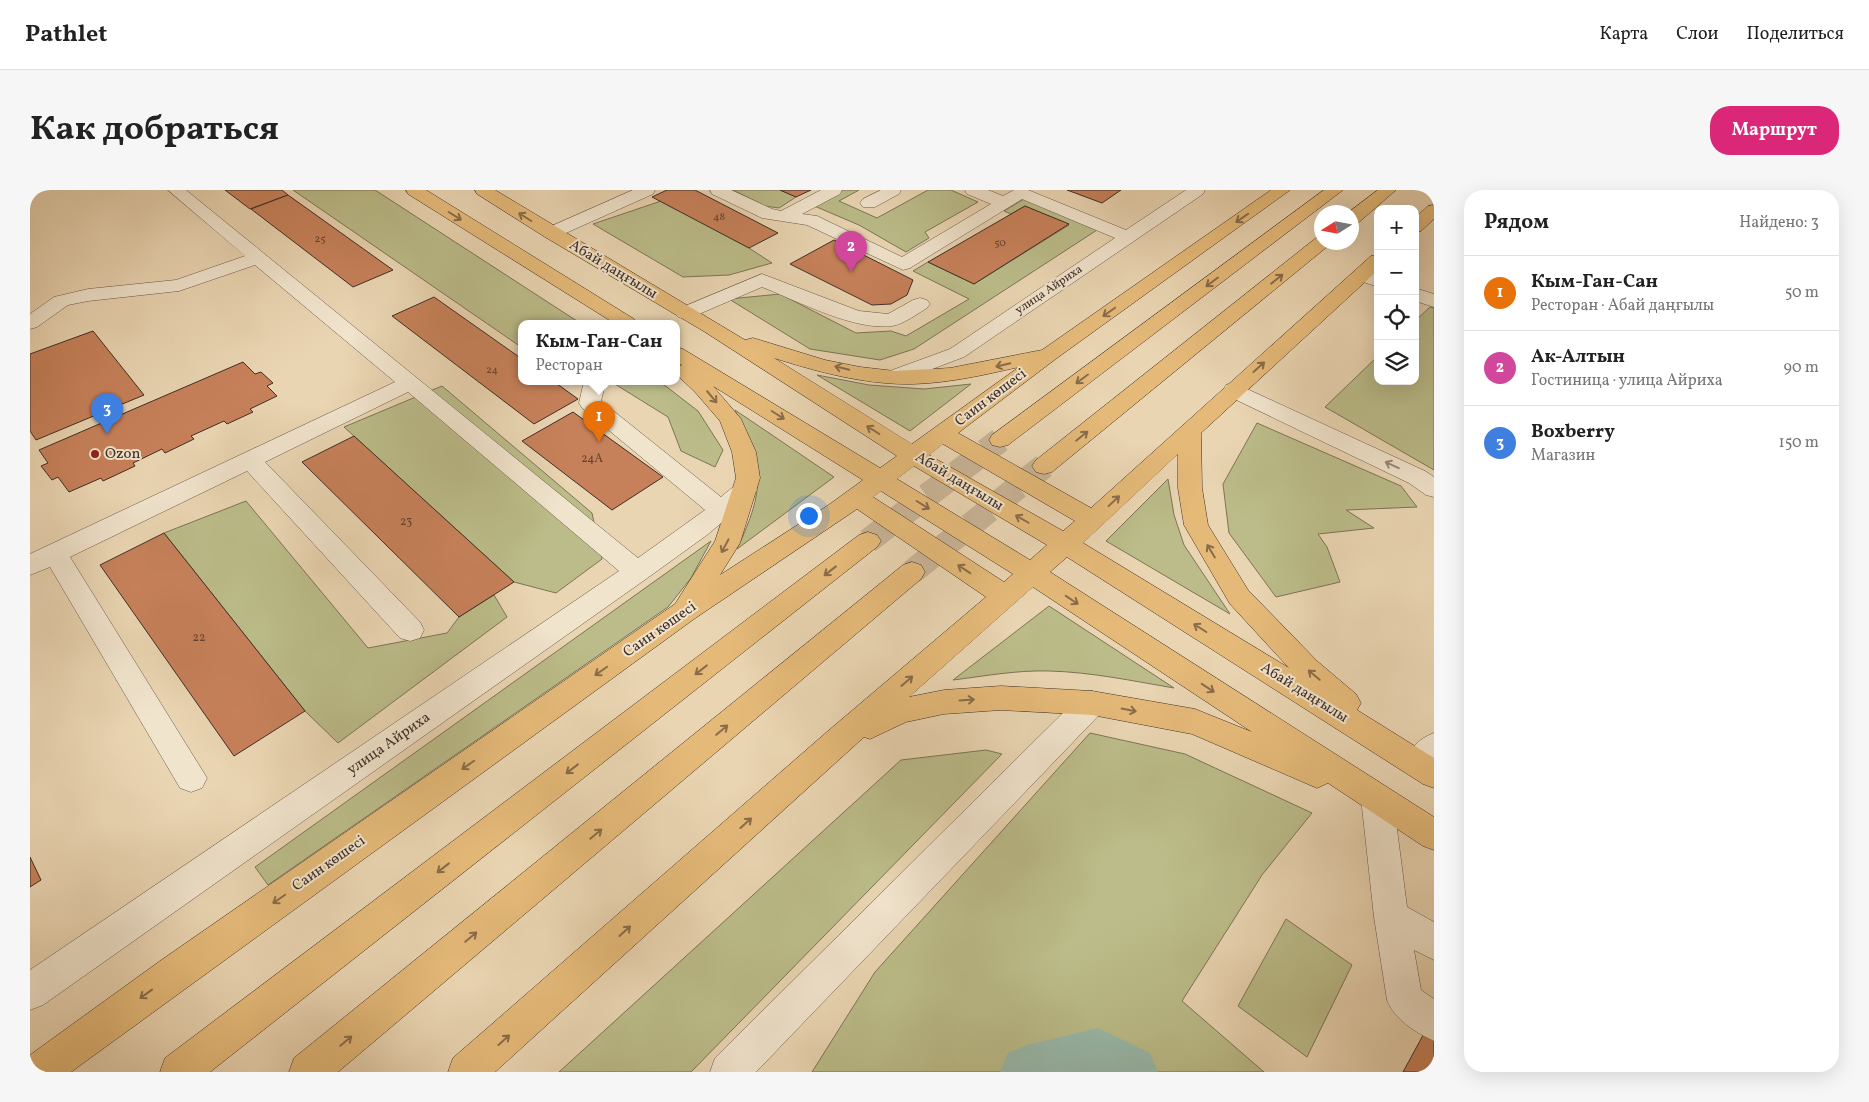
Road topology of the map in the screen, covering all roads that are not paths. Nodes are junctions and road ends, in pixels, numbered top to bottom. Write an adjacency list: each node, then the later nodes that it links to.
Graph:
1 (176, 190): 25 (street)
2 (414, 190): 31 (main road, one-way to 31)
3 (483, 190): 21 (main road, Абай даңғылы, one-way to 3)
4 (647, 190): 21 (street)
5 (718, 190): 18 (street)
6 (834, 190): 18 (street)
7 (893, 190): 14 (street)
8 (973, 190): 15 (street)
9 (1197, 190): 23 (street, улица Айриха)
10 (1282, 190): 34 (main road, Саин көшесі, one-way to 34)
11 (1335, 190): 43 (main road, one-way to 43)
12 (1388, 190): 17 (main road)
13 (1024, 192): 15 (street); 23 (street)
14 (869, 203)
15 (1005, 203): 19 (street)
16 (1434, 210): 20 (main road)
17 (1359, 213)
18 (784, 216): 19 (street)
19 (818, 223): 22 (street)
20 (1419, 223)
21 (551, 233): 30 (main road, Абай даңғылы)
22 (795, 235)
23 (1128, 237): 37 (street, улица Айриха)
24 (1314, 248): 46 (main road, one-way to 24)
25 (259, 257): 32 (street); 38 (street)
26 (1370, 278): 40 (main road, one-way to 26)
27 (1418, 295): 28 (street)
28 (1434, 301)
29 (920, 304): 30 (street)
30 (685, 313): 33 (main road, Абай даңғылы)
31 (615, 320)
32 (30, 323)
33 (712, 328): 37 (main road, one-way to 33); 44 (main road, Абай даңғылы, one-way to 33)
34 (1050, 354): 37 (main road, one-way to 37); 42 (main road, Саин көшесі)
35 (680, 355): 47 (main road, one-way to 47)
36 (680, 367): 49 (main road, one-way to 49)
37 (895, 377)
38 (410, 383): 45 (street); 57 (street)
39 (594, 385): 51 (street)
40 (1234, 390): 41 (main road); 48 (street, one-way to 40)
41 (1190, 430): 52 (main road, one-way to 41); 65 (main road, one-way to 41)
42 (943, 434): 44 (main road, Саин көшесі); 52 (main road)
43 (1000, 440)
44 (914, 456): 47 (main road, Саин көшесі); 54 (main road, Абай даңғылы, one-way to 44)
45 (250, 460): 55 (street); 62 (street)
46 (1044, 466)
47 (882, 478): 50 (main road, Саин көшесі); 59 (main road, one-way to 59)
48 (1434, 489)
49 (745, 490): 51 (street, улица Айриха); 61 (main road, one-way to 61)
50 (856, 497): 60 (main road, one-way to 50); 61 (main road, Саин көшесі)
51 (720, 510): 57 (street, улица Айриха)
52 (1092, 520): 54 (main road)
53 (868, 541): 74 (main road, one-way to 74)
54 (1064, 544): 59 (main road); 65 (main road, Абай даңғылы, one-way to 54)
55 (55, 554): 56 (street); 66 (street)
56 (30, 565)
57 (637, 572): 71 (street, улица Айриха)
58 (912, 572): 75 (main road, one-way to 58)
59 (1032, 573): 60 (main road); 67 (main road, one-way to 67)
60 (1005, 596): 64 (main road, one-way to 60)
61 (684, 612): 73 (main road, Саин көшесі, one-way to 73)
62 (410, 630)
63 (1092, 703): 64 (main road, one-way to 63); 67 (main road, one-way to 67); 77 (street)
64 (839, 740): 76 (main road, one-way to 64)
65 (1429, 761)
66 (191, 778)
67 (1377, 798): 68 (main road); 69 (street)
68 (1434, 835)
69 (1391, 916): 70 (street); 72 (street)
70 (1434, 942)
71 (30, 992)
72 (1434, 1022)
73 (39, 1072)
74 (179, 1072)
75 (308, 1072)
76 (467, 1072)
77 (730, 1072)

